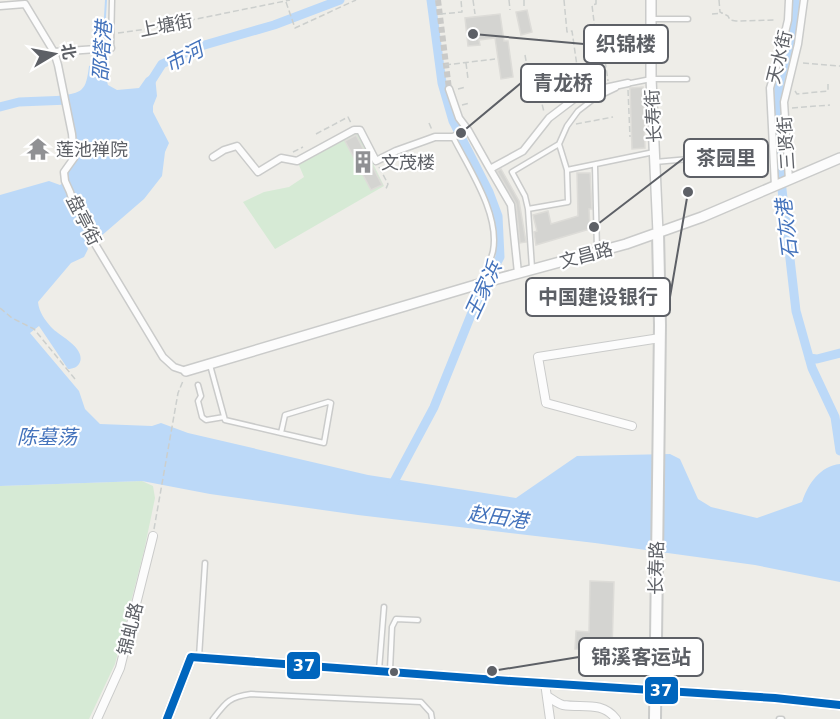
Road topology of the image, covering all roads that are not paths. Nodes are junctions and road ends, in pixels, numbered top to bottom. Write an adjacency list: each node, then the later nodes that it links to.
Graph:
1 (112, 0): 9 (lane)
2 (651, 0): 8 (street, 长寿街)
3 (789, 0): 11 (street, 天水街)
4 (804, 0): 11 (street, 三贤街)
5 (26, 2): 6 (street, 盘亭街); 10 (street, 盘亭街)
6 (0, 6)
7 (688, 19): 8 (lane)
8 (651, 20): 12 (street, 长寿街)
9 (106, 48): 10 (street)
10 (54, 52): 37 (street, 盘亭街)
11 (780, 78): 28 (street, 三贤街); 28 (street, 天水街)
12 (651, 79): 13 (lane); 14 (lane); 22 (street, 长寿街)
13 (687, 79)
14 (628, 83): 16 (street); 17 (lane)
15 (450, 89): 18 (street)
16 (570, 103): 17 (lane); 26 (street)
17 (578, 111): 20 (lane)
18 (466, 131): 19 (street); 26 (street)
19 (454, 136): 21 (street); 34 (lane)
20 (559, 144): 27 (lane); 29 (lane)
21 (213, 157)
22 (654, 157): 24 (lane); 25 (lane); 30 (street, 长寿街)
23 (840, 158): 28 (street, 文昌路)
24 (689, 159)
25 (595, 165): 27 (lane); 31 (lane)
26 (490, 169): 33 (street)
27 (567, 170): 29 (lane)
28 (782, 183): 30 (street, 文昌路)
29 (528, 209): 32 (lane)
30 (658, 233): 31 (street, 文昌路); 35 (main road, 长寿街)
31 (597, 252): 32 (street, 文昌路)
32 (532, 270): 33 (street, 文昌路)
33 (518, 273): 34 (street, 文昌路)
34 (479, 284): 36 (street, 文昌路)
35 (660, 338): 40 (street); 42 (main road, 长寿街)
36 (210, 365): 37 (street, 文昌路); 39 (lane)
37 (186, 372)
38 (198, 385): 39 (lane)
39 (224, 417): 41 (lane)
40 (632, 426)
41 (281, 433): 41 (lane)
42 (659, 448): 51 (main road, 长寿路)
43 (153, 536): 54 (street, 锦虬路)
44 (205, 563): 47 (lane)
45 (384, 607): 48 (lane)
46 (418, 620): 49 (lane)
47 (195, 657): 48 (street); 55 (street)
48 (379, 670): 49 (street)
49 (390, 671): 50 (street)
50 (545, 683): 51 (street); 52 (street)
51 (655, 689): 53 (street); 60 (main road, 长寿路)
52 (547, 696): 58 (street); 59 (street)
53 (840, 705)
54 (97, 719)
55 (167, 719)
56 (213, 719): 57 (lane)
57 (432, 719)
58 (550, 719)
59 (616, 719)
60 (655, 719)

